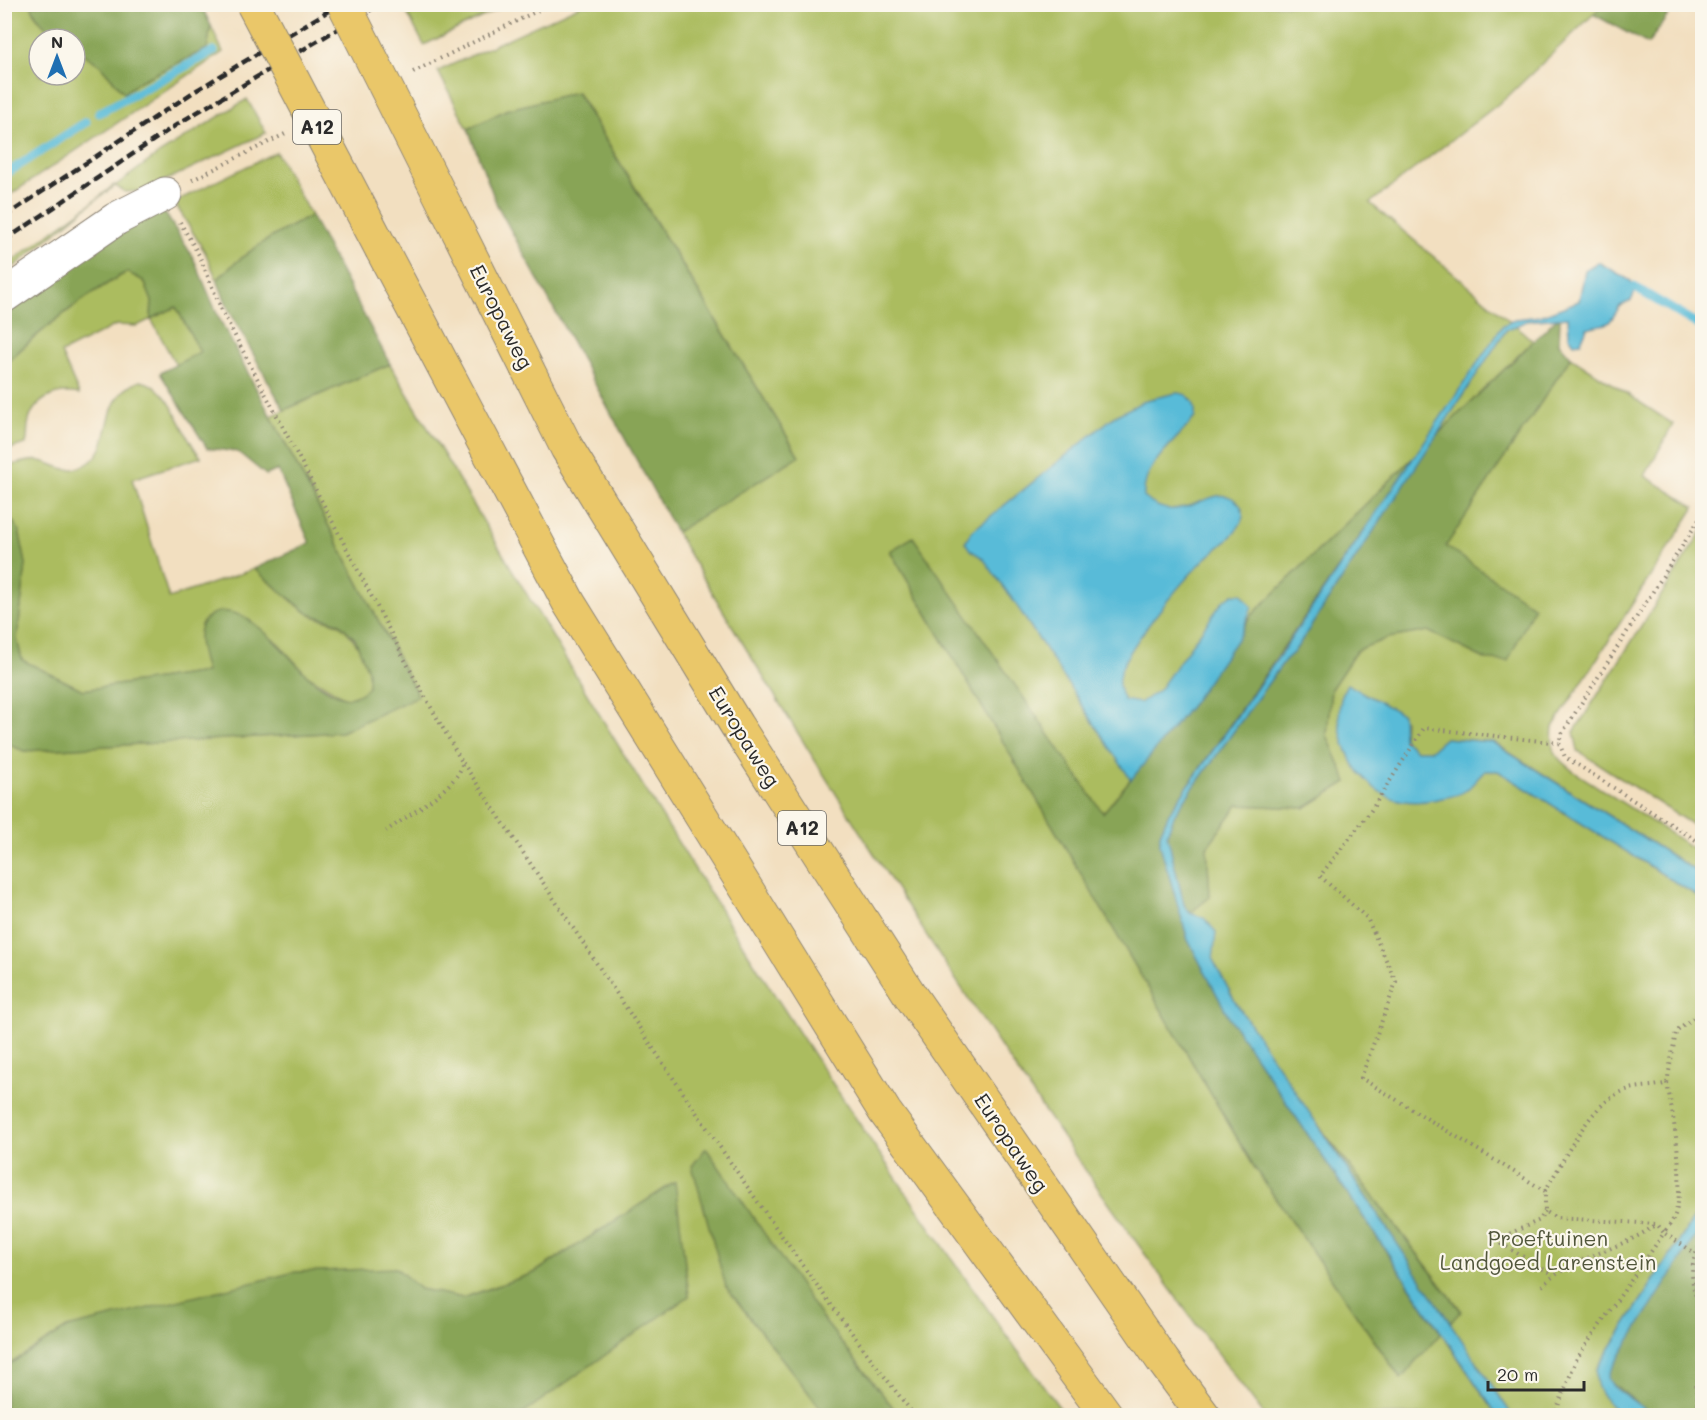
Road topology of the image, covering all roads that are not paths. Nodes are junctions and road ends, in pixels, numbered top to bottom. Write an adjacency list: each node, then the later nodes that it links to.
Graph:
1 (253, 4): 5 (highway, A12, bridge)
2 (344, 4): 6 (highway, Europaweg / A12, bridge)
3 (165, 194): 4 (street)
4 (4, 296)
5 (1107, 1416)
6 (1204, 1416)

